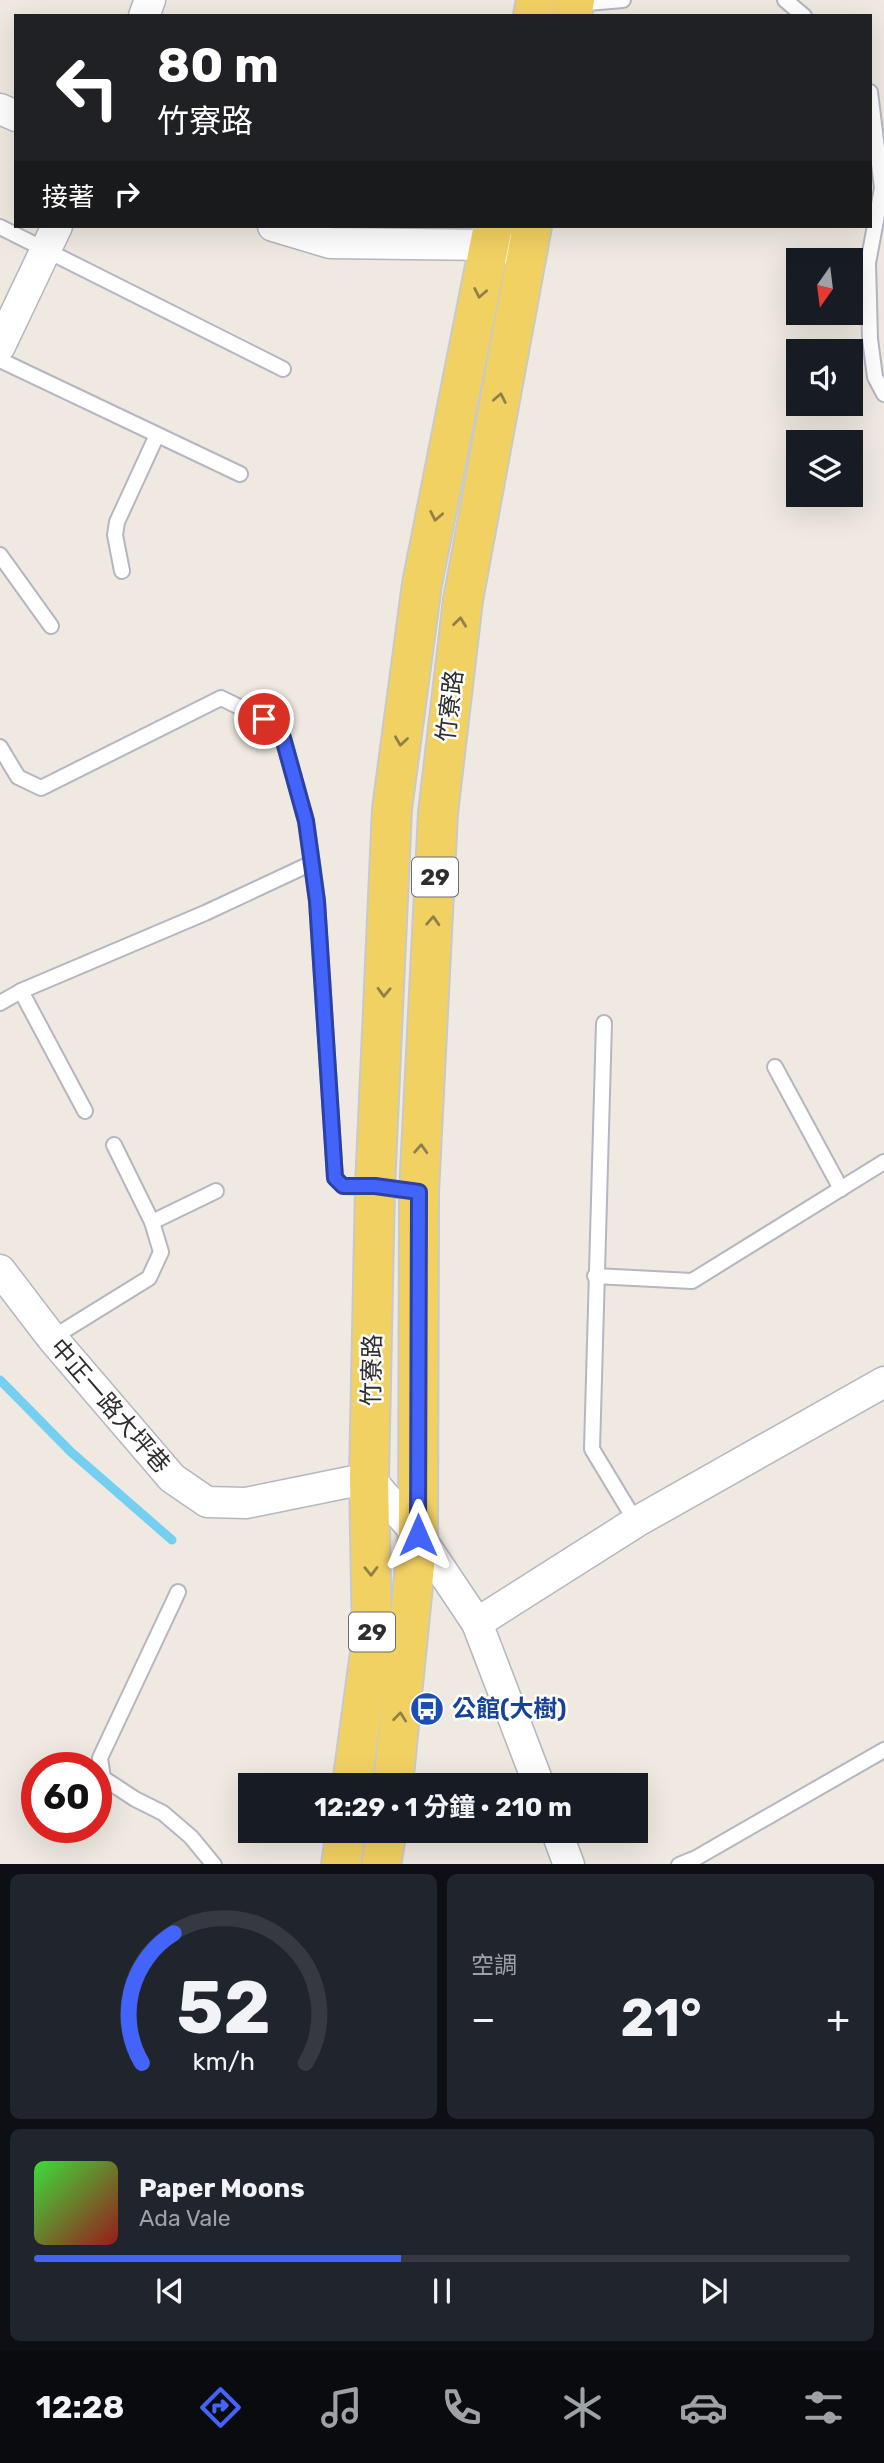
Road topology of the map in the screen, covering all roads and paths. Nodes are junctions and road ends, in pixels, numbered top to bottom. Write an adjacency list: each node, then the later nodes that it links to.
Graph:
1 (624, 0): 3 (lane)
2 (786, 0): 4 (lane)
3 (573, 7)
4 (802, 14)
5 (872, 108): 14 (lane)
6 (0, 227): 9 (lane)
7 (280, 228): 8 (street)
8 (491, 235): 10 (street); 29 (main road, 竹寮路 / 29, one-way to 29)
9 (51, 237): 11 (street); 13 (lane)
10 (530, 239): 32 (main road, 竹寮路 / 29, one-way to 10)
11 (0, 346)
12 (0, 360): 15 (lane)
13 (283, 369)
14 (884, 394)
15 (157, 435): 16 (lane); 18 (lane)
16 (240, 474)
17 (0, 555): 19 (lane)
18 (122, 571)
19 (51, 626)
20 (0, 747): 21 (lane)
21 (312, 863): 22 (lane); 29 (lane)
22 (21, 991): 23 (lane); 26 (lane)
23 (0, 1003)
24 (604, 1023): 35 (lane)
25 (775, 1068): 30 (lane)
26 (85, 1111)
27 (114, 1145): 33 (lane)
28 (884, 1162): 30 (lane)
29 (375, 1186): 32 (lane); 38 (main road, 竹寮路 / 29)
30 (841, 1189): 35 (lane)
31 (216, 1191): 33 (lane)
32 (419, 1192): 40 (main road, 竹寮路 / 29)
33 (152, 1222): 36 (lane)
34 (0, 1270): 36 (street, 中正一路大坪巷)
35 (595, 1276): 39 (lane)
36 (52, 1338): 38 (street, 中正一路大坪巷)
37 (884, 1382): 39 (street)
38 (369, 1478): 40 (street); 44 (main road, 29, one-way to 44)
39 (636, 1522): 42 (street)
40 (418, 1535): 42 (street); 45 (main road, 29, one-way to 40)
41 (178, 1592): 50 (lane)
42 (477, 1623): 46 (street)
43 (884, 1750): 54 (lane)
44 (354, 1773)
45 (394, 1773)
46 (534, 1773)
47 (344, 1843): 51 (main road)
48 (385, 1843): 52 (main road)
49 (561, 1843): 53 (street)
50 (214, 1864)
51 (341, 1864)
52 (381, 1864)
53 (569, 1864)
54 (679, 1864)

